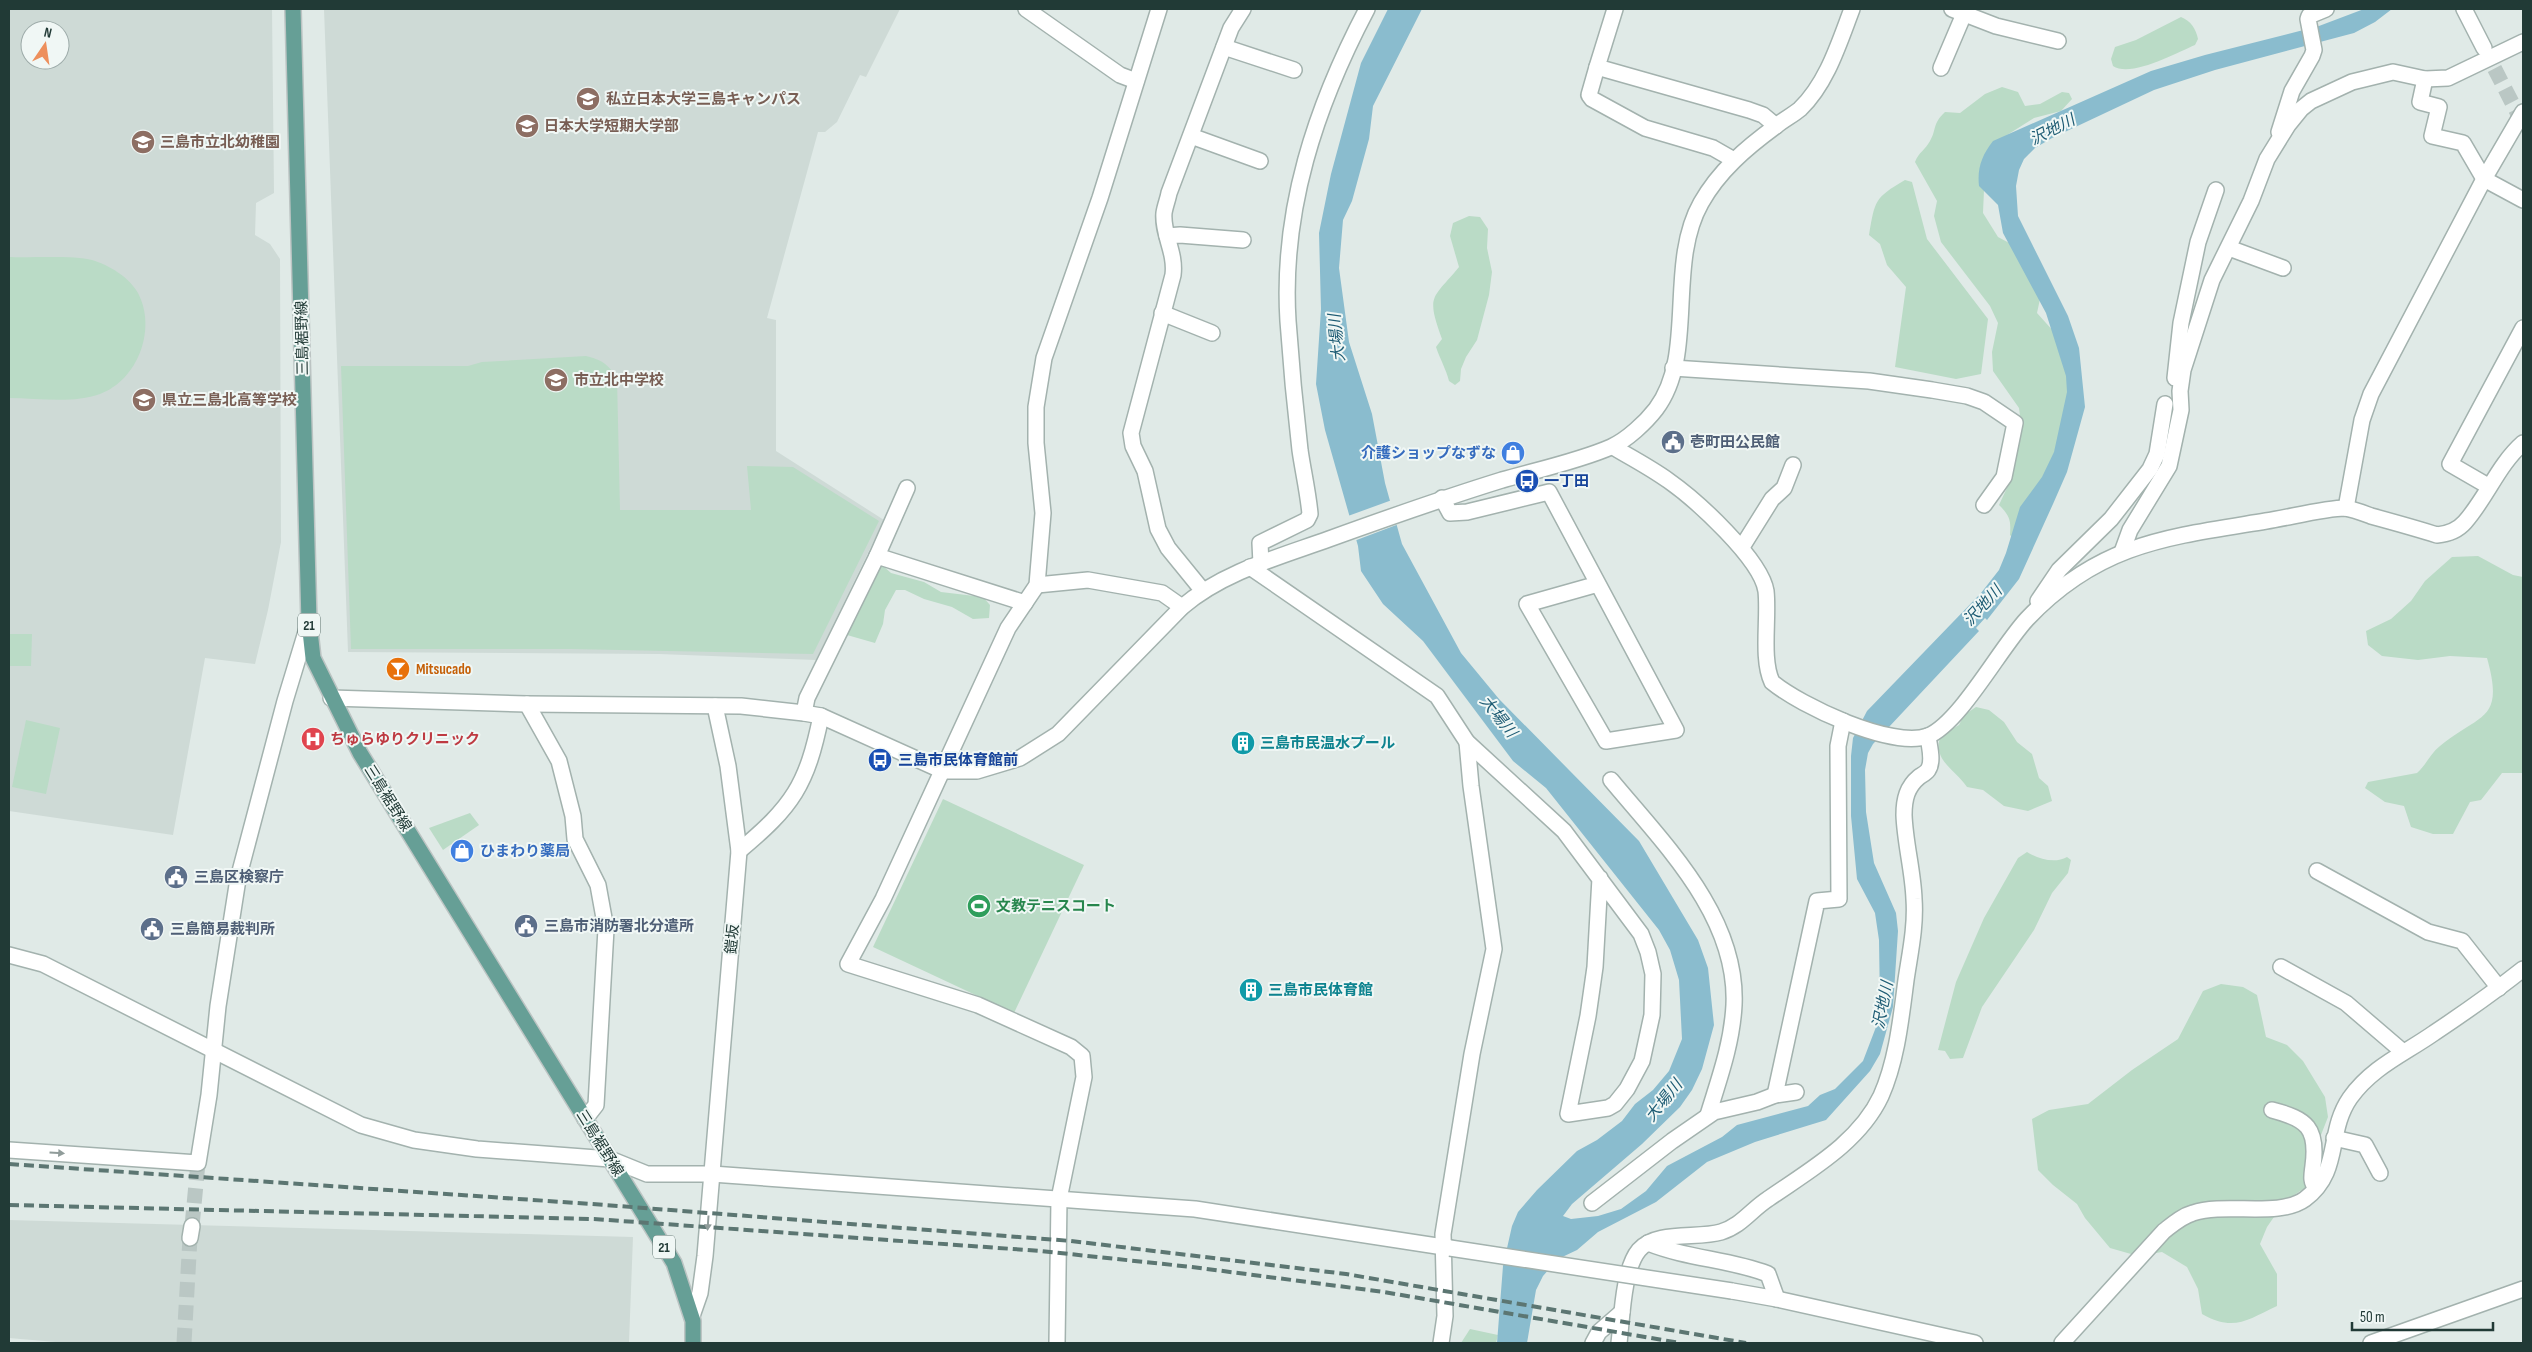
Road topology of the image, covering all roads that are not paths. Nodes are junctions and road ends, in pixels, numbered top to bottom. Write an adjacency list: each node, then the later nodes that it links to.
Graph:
1 (294, 9): 57 (main road, 三島裾野線 / 21)
2 (1026, 9): 19 (street)
3 (1159, 9): 19 (street)
4 (1243, 9): 13 (street)
5 (1615, 9): 15 (street)
6 (1852, 9): 21 (street)
7 (2326, 9): 23 (street)
8 (2464, 9): 14 (street)
9 (1361, 10): 50 (street)
10 (1958, 11): 11 (street); 16 (street)
11 (2058, 41)
12 (2523, 42): 18 (street)
13 (1224, 47): 17 (street); 22 (street)
14 (2484, 48)
15 (1598, 67): 21 (street); 24 (street)
16 (1941, 68)
17 (1294, 70)
18 (2425, 79): 23 (street); 26 (street)
19 (1136, 81): 52 (street)
20 (2523, 112): 26 (street)
21 (1776, 126): 24 (street)
22 (1191, 136): 25 (street); 29 (street)
23 (2276, 142): 31 (street)
24 (1734, 160): 36 (street)
25 (1260, 161)
26 (2484, 179): 28 (street); 46 (street)
27 (2216, 190): 37 (street)
28 (2523, 200)
29 (1167, 236): 30 (street); 33 (street)
30 (1243, 240)
31 (2229, 248): 32 (street); 37 (street)
32 (2283, 268)
33 (1162, 313): 35 (street); 53 (street)
34 (2523, 328): 42 (street)
35 (1212, 334)
36 (1673, 368): 40 (street); 45 (street)
37 (2180, 391): 48 (street)
38 (2166, 404): 56 (street)
39 (2523, 443): 42 (street)
40 (1613, 447): 44 (street); 47 (street)
41 (1792, 465): 47 (street)
42 (2488, 486): 46 (street)
43 (907, 488): 49 (street)
44 (1442, 498): 50 (street); 51 (street)
45 (1984, 505)
46 (2346, 508): 48 (street)
47 (1742, 547): 63 (street)
48 (2122, 552): 56 (street)
49 (877, 556): 54 (street); 61 (street)
50 (1256, 565): 53 (street); 65 (street)
51 (1598, 584): 51 (street)
52 (1037, 585): 54 (street); 55 (street)
53 (1203, 592): 55 (street)
54 (1025, 603): 66 (street)
55 (1182, 607): 66 (street)
56 (2027, 620): 64 (street)
57 (309, 622): 58 (main road, 三島裾野線 / 21); 75 (street)
58 (331, 698): 59 (street); 81 (main road, 三島裾野線 / 21)
59 (528, 704): 60 (street); 81 (street)
60 (715, 706): 61 (street); 68 (street, 鎧坂)
61 (804, 713): 62 (street)
62 (821, 716): 66 (street); 68 (street)
63 (1848, 723): 64 (street); 78 (street)
64 (1928, 736): 90 (street)
65 (1467, 742): 70 (street); 91 (street)
66 (943, 771): 88 (street)
67 (1611, 780): 80 (street)
68 (739, 851): 86 (street, 鎧坂)
69 (2317, 871): 74 (street)
70 (1600, 878): 70 (street)
71 (9, 955): 75 (street)
72 (2281, 967): 76 (street)
73 (2523, 969): 74 (street)
74 (2499, 988): 76 (street)
75 (214, 1050): 83 (street, one-way to 75); 84 (street)
76 (2402, 1052): 82 (street)
77 (1796, 1092): 78 (street)
78 (1775, 1095): 80 (street)
79 (2272, 1110): 87 (street)
80 (1708, 1115): 89 (street)
81 (584, 1119): 84 (main road, 三島裾野線 / 21)
82 (2334, 1138): 85 (street); 87 (street)
83 (9, 1150)
84 (610, 1160): 86 (street); 95 (main road, 三島裾野線 / 21)
85 (2380, 1173)
86 (712, 1174): 88 (street); 95 (street, 鎧坂, one-way to 95)
87 (2316, 1188): 103 (street)
88 (1059, 1199): 91 (street); 98 (street)
89 (1592, 1204)
90 (1648, 1243): 93 (street); 94 (street)
91 (1446, 1247): 93 (street, bridge); 99 (street)
92 (2523, 1289): 96 (street)
93 (1777, 1299): 102 (street)
94 (1622, 1312): 100 (street); 101 (street)
95 (692, 1316): 97 (main road, 三島裾野線 / 21)
96 (2413, 1336): 104 (street)
97 (693, 1343)
98 (1057, 1343)
99 (1441, 1343)
100 (1593, 1343)
101 (1619, 1343)
102 (1975, 1343)
103 (2062, 1343)
104 (2371, 1343)

